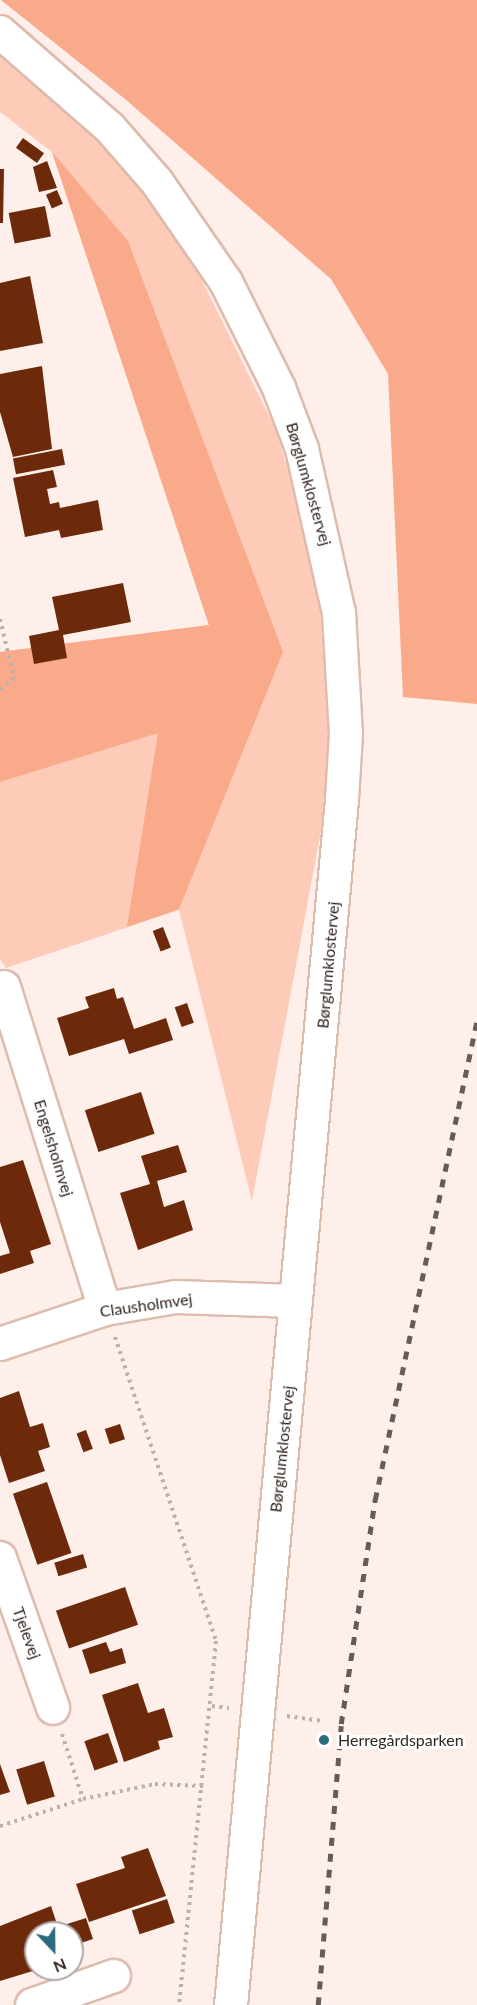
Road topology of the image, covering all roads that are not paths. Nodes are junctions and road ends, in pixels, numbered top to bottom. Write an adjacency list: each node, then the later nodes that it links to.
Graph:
1 (0, 32): 3 (street, Børglumklostervej)
2 (4, 987): 4 (street, Engelsholmvej)
3 (296, 1301): 4 (street, Clausholmvej); 10 (street, Børglumklostervej)
4 (105, 1309): 5 (street, Clausholmvej)
5 (0, 1344)
6 (0, 1558): 7 (street, Tjelevej)
7 (53, 1708)
8 (114, 1976): 9 (street)
9 (32, 2005)
10 (231, 2005)

